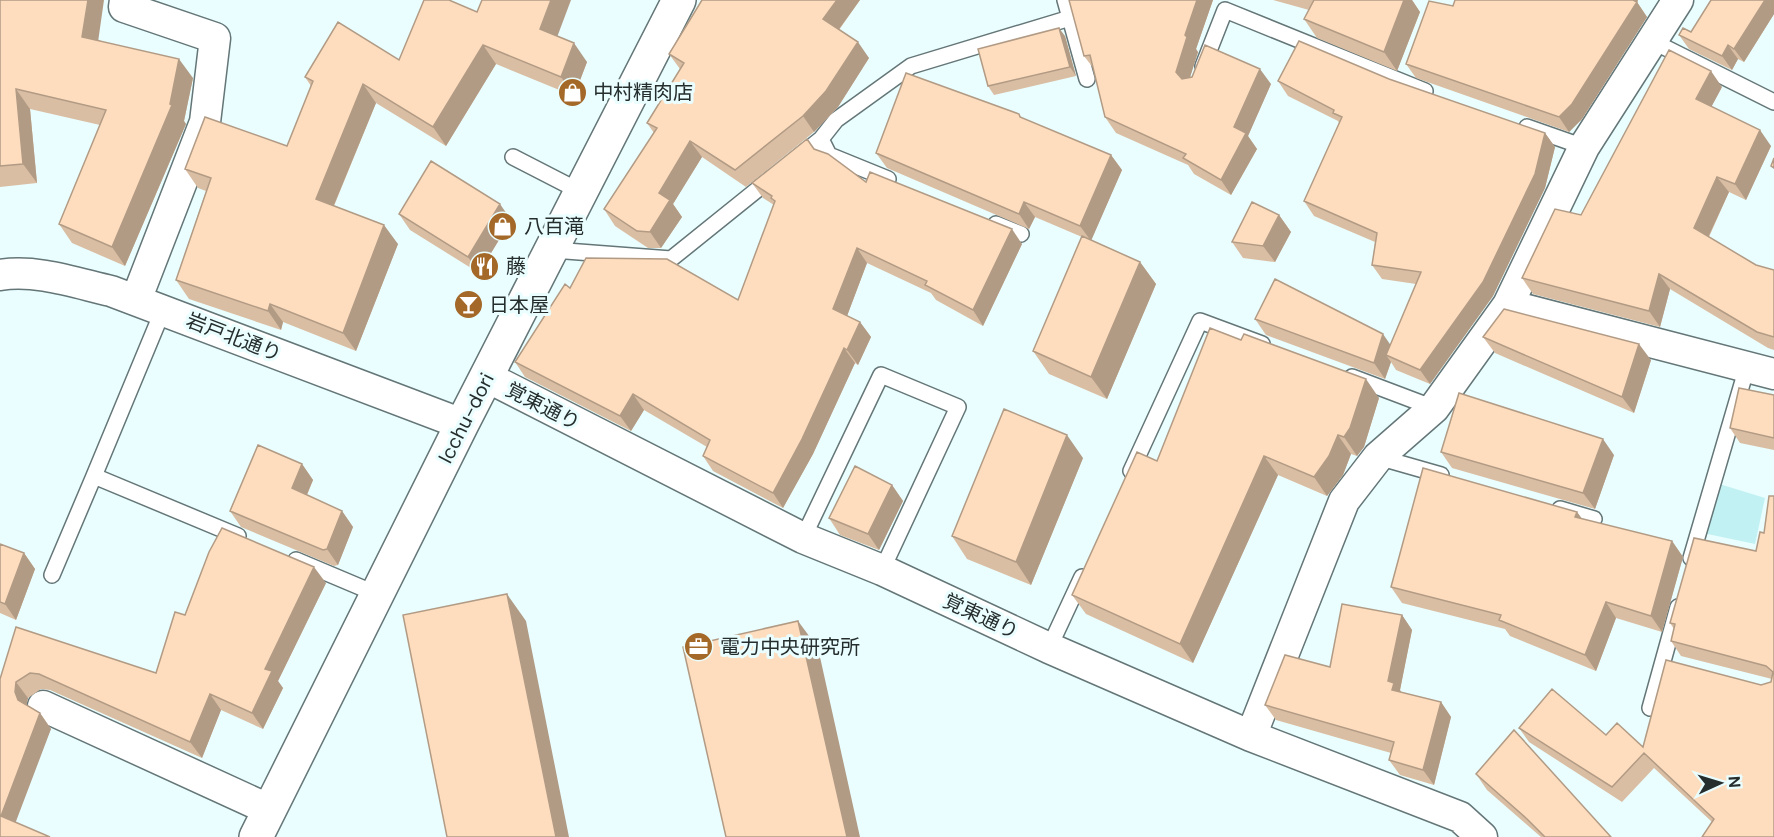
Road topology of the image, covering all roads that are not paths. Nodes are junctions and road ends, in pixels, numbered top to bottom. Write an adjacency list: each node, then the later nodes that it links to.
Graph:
1 (125, 0): 23 (street)
2 (679, 0): 18 (street, Icchu-dori)
3 (1065, 0): 5 (lane)
4 (1678, 0): 6 (street)
5 (1070, 18): 8 (lane); 14 (lane)
6 (1652, 40): 12 (lane); 15 (street)
7 (1411, 63): 9 (lane)
8 (1087, 79)
9 (1403, 84): 10 (lane); 11 (lane)
10 (1196, 85)
11 (1437, 95)
12 (1774, 102)
13 (1516, 123): 15 (lane)
14 (821, 139): 17 (lane); 21 (lane)
15 (1584, 147): 24 (street)
16 (513, 157): 18 (lane)
17 (904, 186)
18 (583, 193): 21 (street, Icchu-dori)
19 (978, 217): 20 (lane)
20 (1021, 234)
21 (553, 250): 28 (street, Icchu-dori)
22 (0, 275): 23 (street, 岩戸北通り)
23 (149, 305): 30 (street, 岩戸北通り); 32 (lane)
24 (1508, 305): 26 (street); 29 (street)
25 (1278, 350): 34 (lane)
26 (1760, 370): 43 (lane)
27 (1333, 371): 29 (lane)
28 (487, 377): 30 (street, Icchu-dori); 37 (street, 覚東通り)
29 (1434, 408): 31 (street)
30 (462, 424): 44 (street, Icchu-dori)
31 (1378, 458): 33 (lane); 49 (street)
32 (94, 476): 38 (lane); 42 (lane)
33 (1457, 480)
34 (1124, 484)
35 (1548, 506): 36 (lane)
36 (1594, 519)
37 (803, 538): 41 (street, 覚東通り); 41 (lane)
38 (247, 540)
39 (280, 554): 44 (lane)
40 (1089, 561): 46 (lane)
41 (882, 570): 46 (street, 覚東通り)
42 (52, 575)
43 (1687, 575)
44 (379, 595): 50 (street, Icchu-dori)
45 (1681, 597): 48 (lane)
46 (1049, 648): 49 (street, 覚東通り)
47 (43, 706): 50 (street)
48 (1650, 708)
49 (1251, 736): 51 (street, 覚東通り)
50 (263, 824)
51 (1482, 837)

